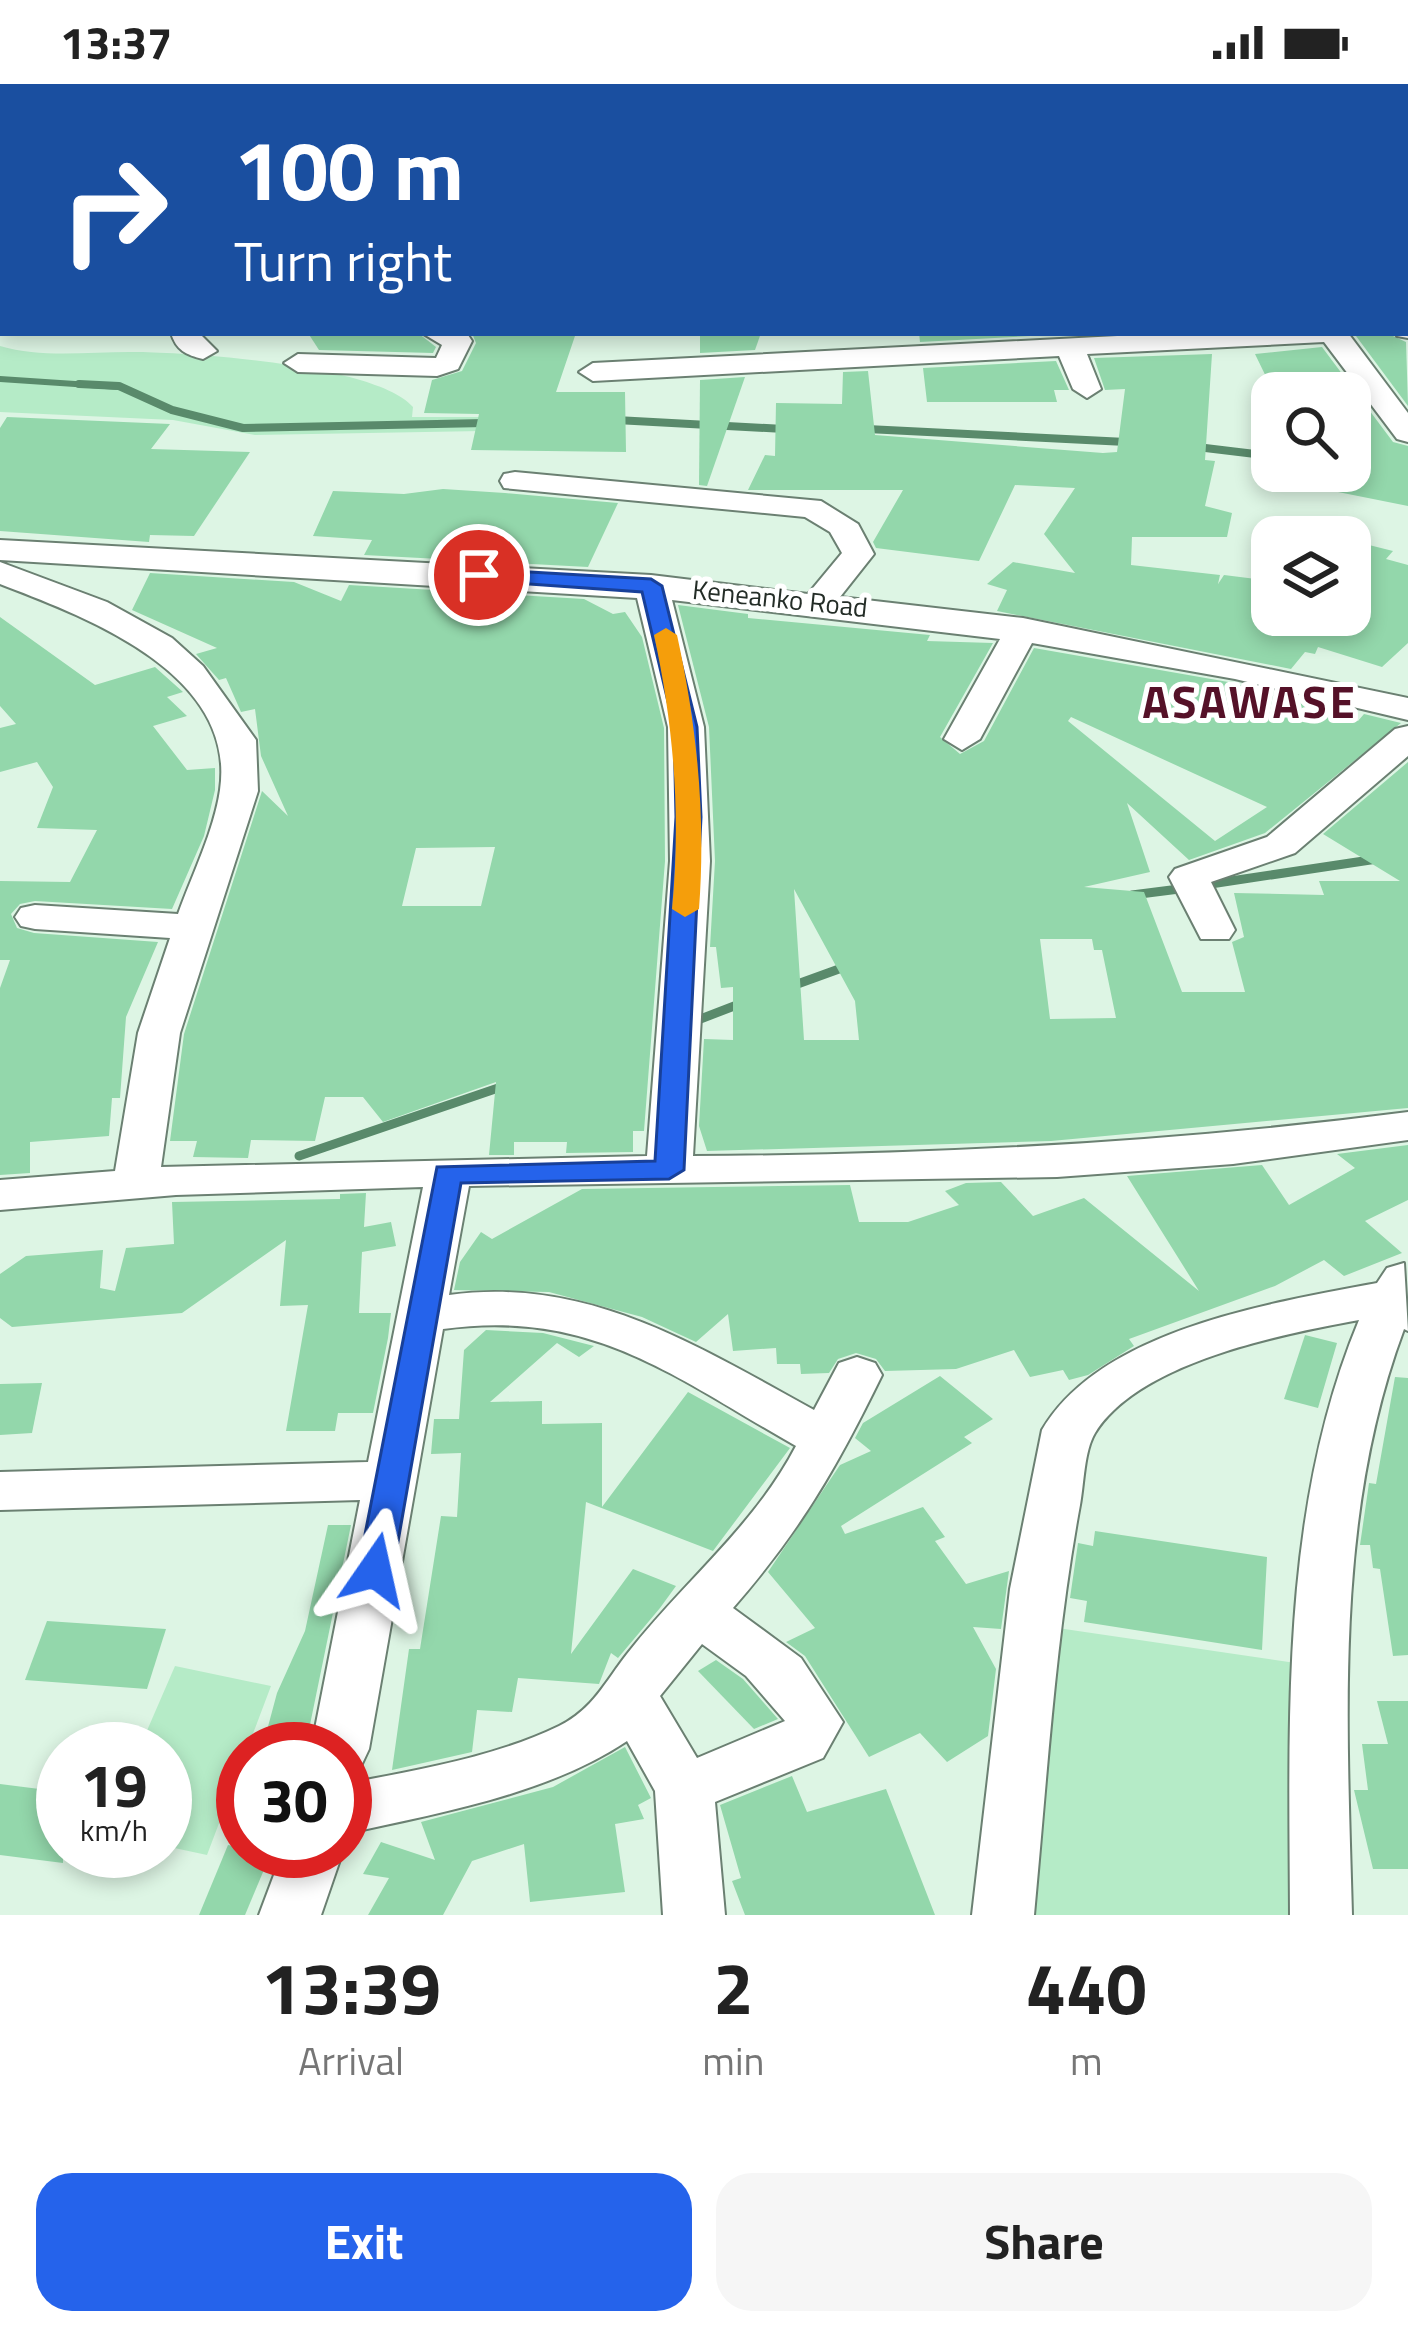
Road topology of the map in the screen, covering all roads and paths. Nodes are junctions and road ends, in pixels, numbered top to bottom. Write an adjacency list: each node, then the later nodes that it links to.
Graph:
1 (444, 336): 5 (street)
2 (1250, 336): 4 (street)
3 (1335, 336): 8 (street)
4 (1057, 343): 6 (street); 7 (street)
5 (298, 363)
6 (593, 372)
7 (1087, 389)
8 (1408, 433)
9 (515, 481): 13 (street)
10 (0, 550): 12 (street, Keneanko Road)
11 (0, 572): 19 (street)
12 (651, 586): 13 (street, Keneanko Road); 22 (street)
13 (818, 604): 14 (street, Keneanko Road)
14 (1023, 628): 15 (street, Keneanko Road); 17 (street)
15 (1408, 709)
16 (1408, 737): 20 (street)
17 (962, 739)
18 (35, 916): 19 (street)
19 (190, 926): 24 (street)
20 (1215, 930)
21 (1408, 1126): 22 (street)
22 (669, 1170): 23 (street)
23 (448, 1174): 24 (street); 27 (street)
24 (136, 1180): 25 (street)
25 (0, 1195)
26 (1403, 1294): 40 (street); 41 (street)
27 (419, 1315): 29 (street); 30 (street)
28 (857, 1375): 29 (street)
29 (824, 1439): 32 (street)
30 (393, 1480): 31 (street); 34 (street)
31 (0, 1491)
32 (699, 1614): 33 (street); 35 (street)
33 (630, 1695): 35 (street); 36 (street)
34 (345, 1722)
35 (684, 1789): 39 (street)
36 (372, 1803)
37 (303, 1878): 38 (street)
38 (290, 1915)
39 (694, 1915)
40 (1003, 1915)
41 (1321, 1915)

